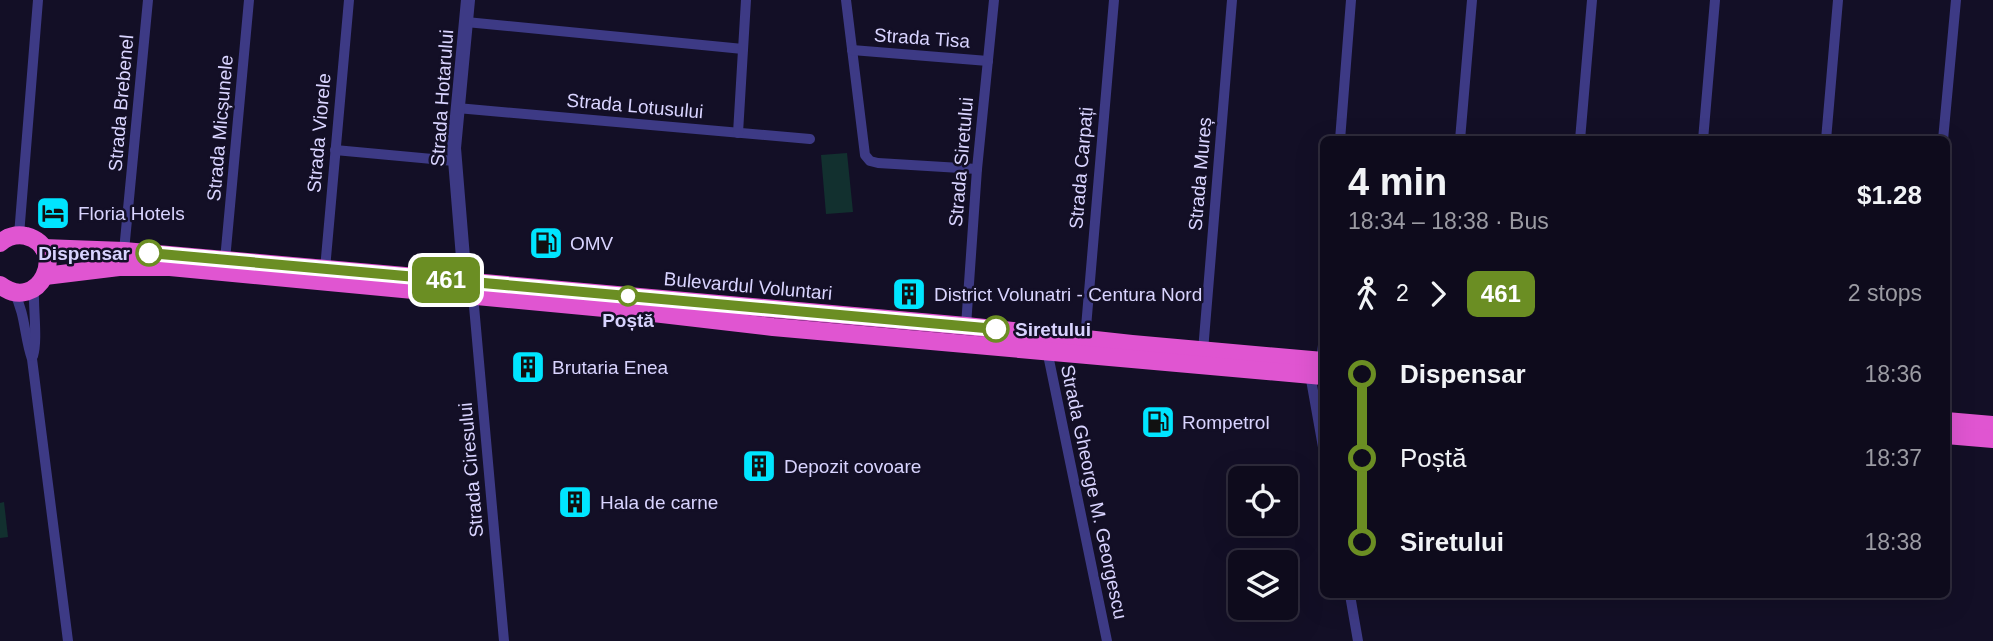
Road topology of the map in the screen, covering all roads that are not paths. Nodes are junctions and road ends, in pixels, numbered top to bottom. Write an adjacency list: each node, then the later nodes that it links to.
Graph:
1 (38, 0): 33 (street)
2 (148, 0): 36 (street, Strada Brebenel)
3 (249, 0): 37 (street, Strada Micșunele)
4 (349, 0): 30 (street, Strada Viorele)
5 (468, 0): 17 (street, Strada Hotarului)
6 (746, 0): 18 (street)
7 (846, 0): 19 (street)
8 (994, 0): 20 (street, Strada Siretului)
9 (1114, 0): 43 (street, Strada Carpați)
10 (1232, 0): 45 (street, Strada Mureș)
11 (1351, 0): 23 (street)
12 (1472, 0): 24 (street)
13 (1592, 0): 25 (street)
14 (1715, 0): 26 (street)
15 (1838, 0): 27 (street)
16 (1956, 0): 28 (street)
17 (466, 22): 18 (street); 21 (street, Strada Hotarului)
18 (743, 49): 22 (street)
19 (852, 50): 20 (street, Strada Tisa); 32 (street)
20 (988, 61): 32 (street, Strada Siretului)
21 (457, 108): 22 (street, Strada Lotusului); 31 (street, Strada Hotarului)
22 (737, 133): 29 (street, Strada Lotusului)
23 (1340, 136)
24 (1460, 136)
25 (1580, 136)
26 (1703, 136)
27 (1826, 136)
28 (1943, 136)
29 (810, 139)
30 (335, 150): 31 (street); 38 (street, Strada Viorele)
31 (454, 161): 40 (street, Strada Hotarului)
32 (977, 169): 42 (street, Strada Siretului)
33 (19, 235): 34 (highway); 35 (highway, Bulevardul Voluntari)
34 (0, 243)
35 (43, 248): 36 (highway, Bulevardul Voluntari); 39 (highway)
36 (124, 251): 37 (highway, Bulevardul Voluntari)
37 (225, 260): 38 (highway, Bulevardul Voluntari)
38 (325, 269): 40 (highway, Bulevardul Voluntari)
39 (40, 282): 40 (highway, Bulevardul Voluntari); 41 (highway, Bulevardul Voluntari); 46 (street)
40 (469, 288): 42 (highway, Bulevardul Voluntari); 44 (highway, Bulevardul Voluntari); 54 (street, Strada Ciresului)
41 (7, 289): 46 (street)
42 (966, 326): 43 (highway, Bulevardul Voluntari)
43 (1085, 339): 45 (highway, Bulevardul Voluntari)
44 (1047, 350): 47 (highway, Bulevardul Voluntari); 55 (street, Strada Gheorge M. Georgescu)
45 (1203, 351): 47 (highway, Bulevardul Voluntari)
46 (32, 359): 53 (street)
47 (1320, 363)
48 (1950, 421): 49 (highway)
49 (1993, 425)
50 (1950, 435): 51 (highway)
51 (1993, 439)
52 (1351, 598): 56 (street)
53 (68, 641)
54 (504, 641)
55 (1107, 641)
56 (1358, 641)

